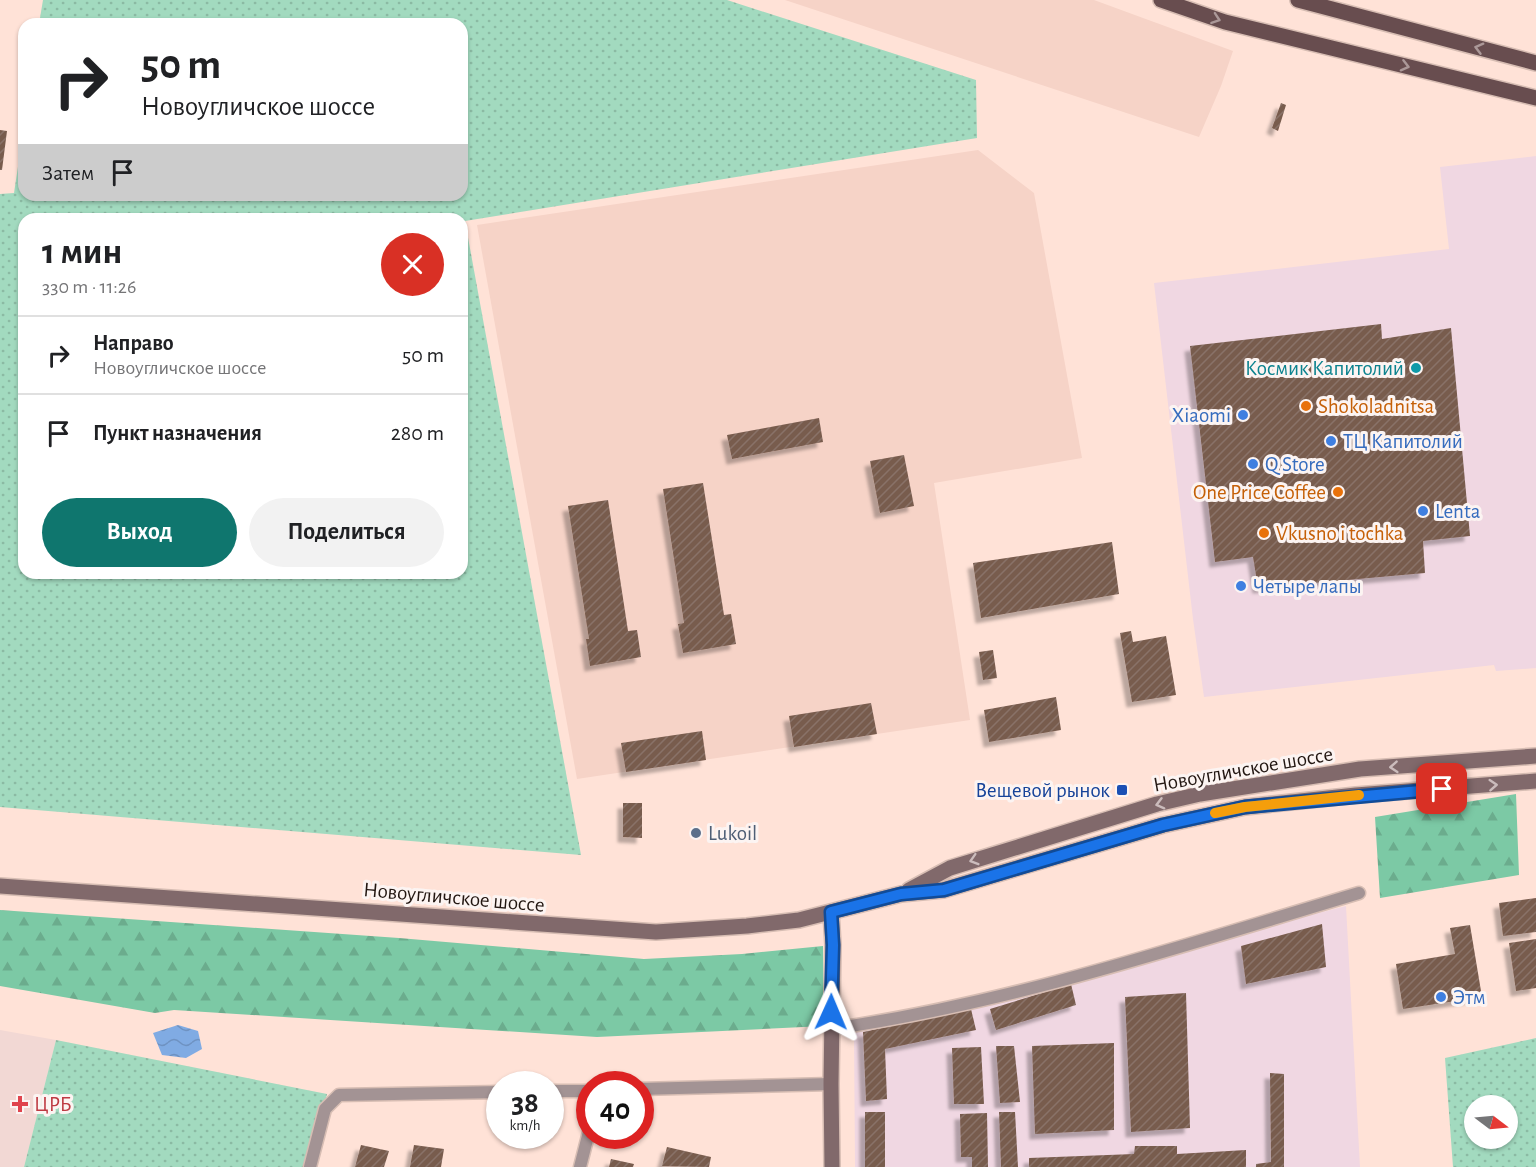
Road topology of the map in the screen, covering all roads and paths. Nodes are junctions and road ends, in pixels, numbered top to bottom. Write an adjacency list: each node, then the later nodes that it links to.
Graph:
1 (1161, 0): 4 (main road, one-way to 4)
2 (1298, 0): 3 (main road, one-way to 2)
3 (1536, 63)
4 (1536, 98)
5 (1536, 756): 9 (main road, Новоугличское шоссе, one-way to 9)
6 (1536, 781): 9 (main road, Новоугличское шоссе, one-way to 6)
7 (0, 886): 10 (main road, Новоугличское шоссе)
8 (1359, 893): 11 (street)
9 (901, 894): 10 (main road, Новоугличское шоссе)
10 (831, 912): 11 (main road)
11 (831, 1029): 12 (main road)
12 (831, 1084): 13 (street); 18 (main road)
13 (654, 1089)
14 (486, 1092): 16 (street)
15 (585, 1149): 17 (street)
16 (310, 1167)
17 (580, 1167)
18 (832, 1167)

